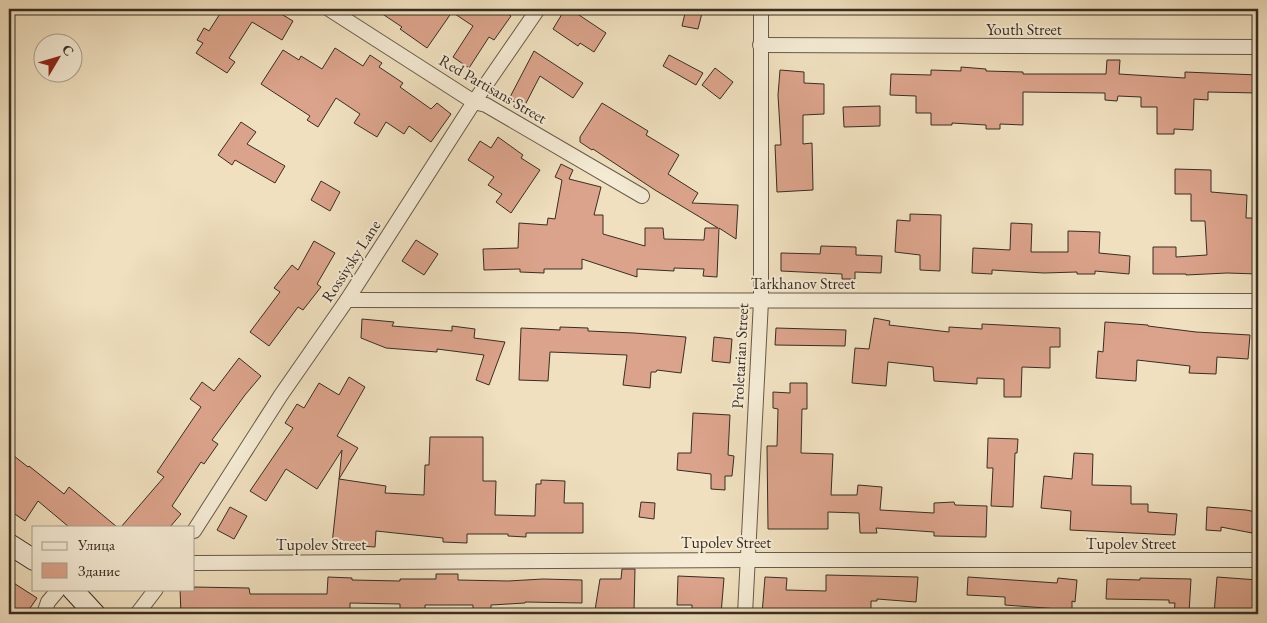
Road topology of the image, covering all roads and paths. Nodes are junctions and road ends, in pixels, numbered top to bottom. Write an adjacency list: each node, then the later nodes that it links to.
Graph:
1 (329, 9): 6 (street, Red Partisans Street)
2 (538, 9): 6 (street, Rossiysky Lane)
3 (761, 9): 4 (street, Proletarian Street)
4 (760, 46): 5 (street, Youth Street); 9 (street, Proletarian Street)
5 (1258, 47)
6 (474, 102): 7 (street, Red Partisans Street); 8 (street, Rossiysky Lane)
7 (642, 196)
8 (347, 300): 9 (street, Tarkhanov Street); 11 (street, Rossiysky Lane)
9 (761, 301): 10 (street, Tarkhanov Street); 14 (street, Proletarian Street)
10 (1258, 301)
11 (195, 530)
12 (9, 544): 13 (street)
13 (32, 559)
14 (746, 560): 15 (street, Tupolev Street); 16 (street, Tupolev Street); 23 (street, Proletarian Street)
15 (1258, 560)
16 (195, 563)
17 (58, 590): 20 (street)
18 (73, 590): 21 (street)
19 (155, 590): 22 (street)
20 (44, 614)
21 (95, 614)
22 (137, 614)
23 (744, 614)

